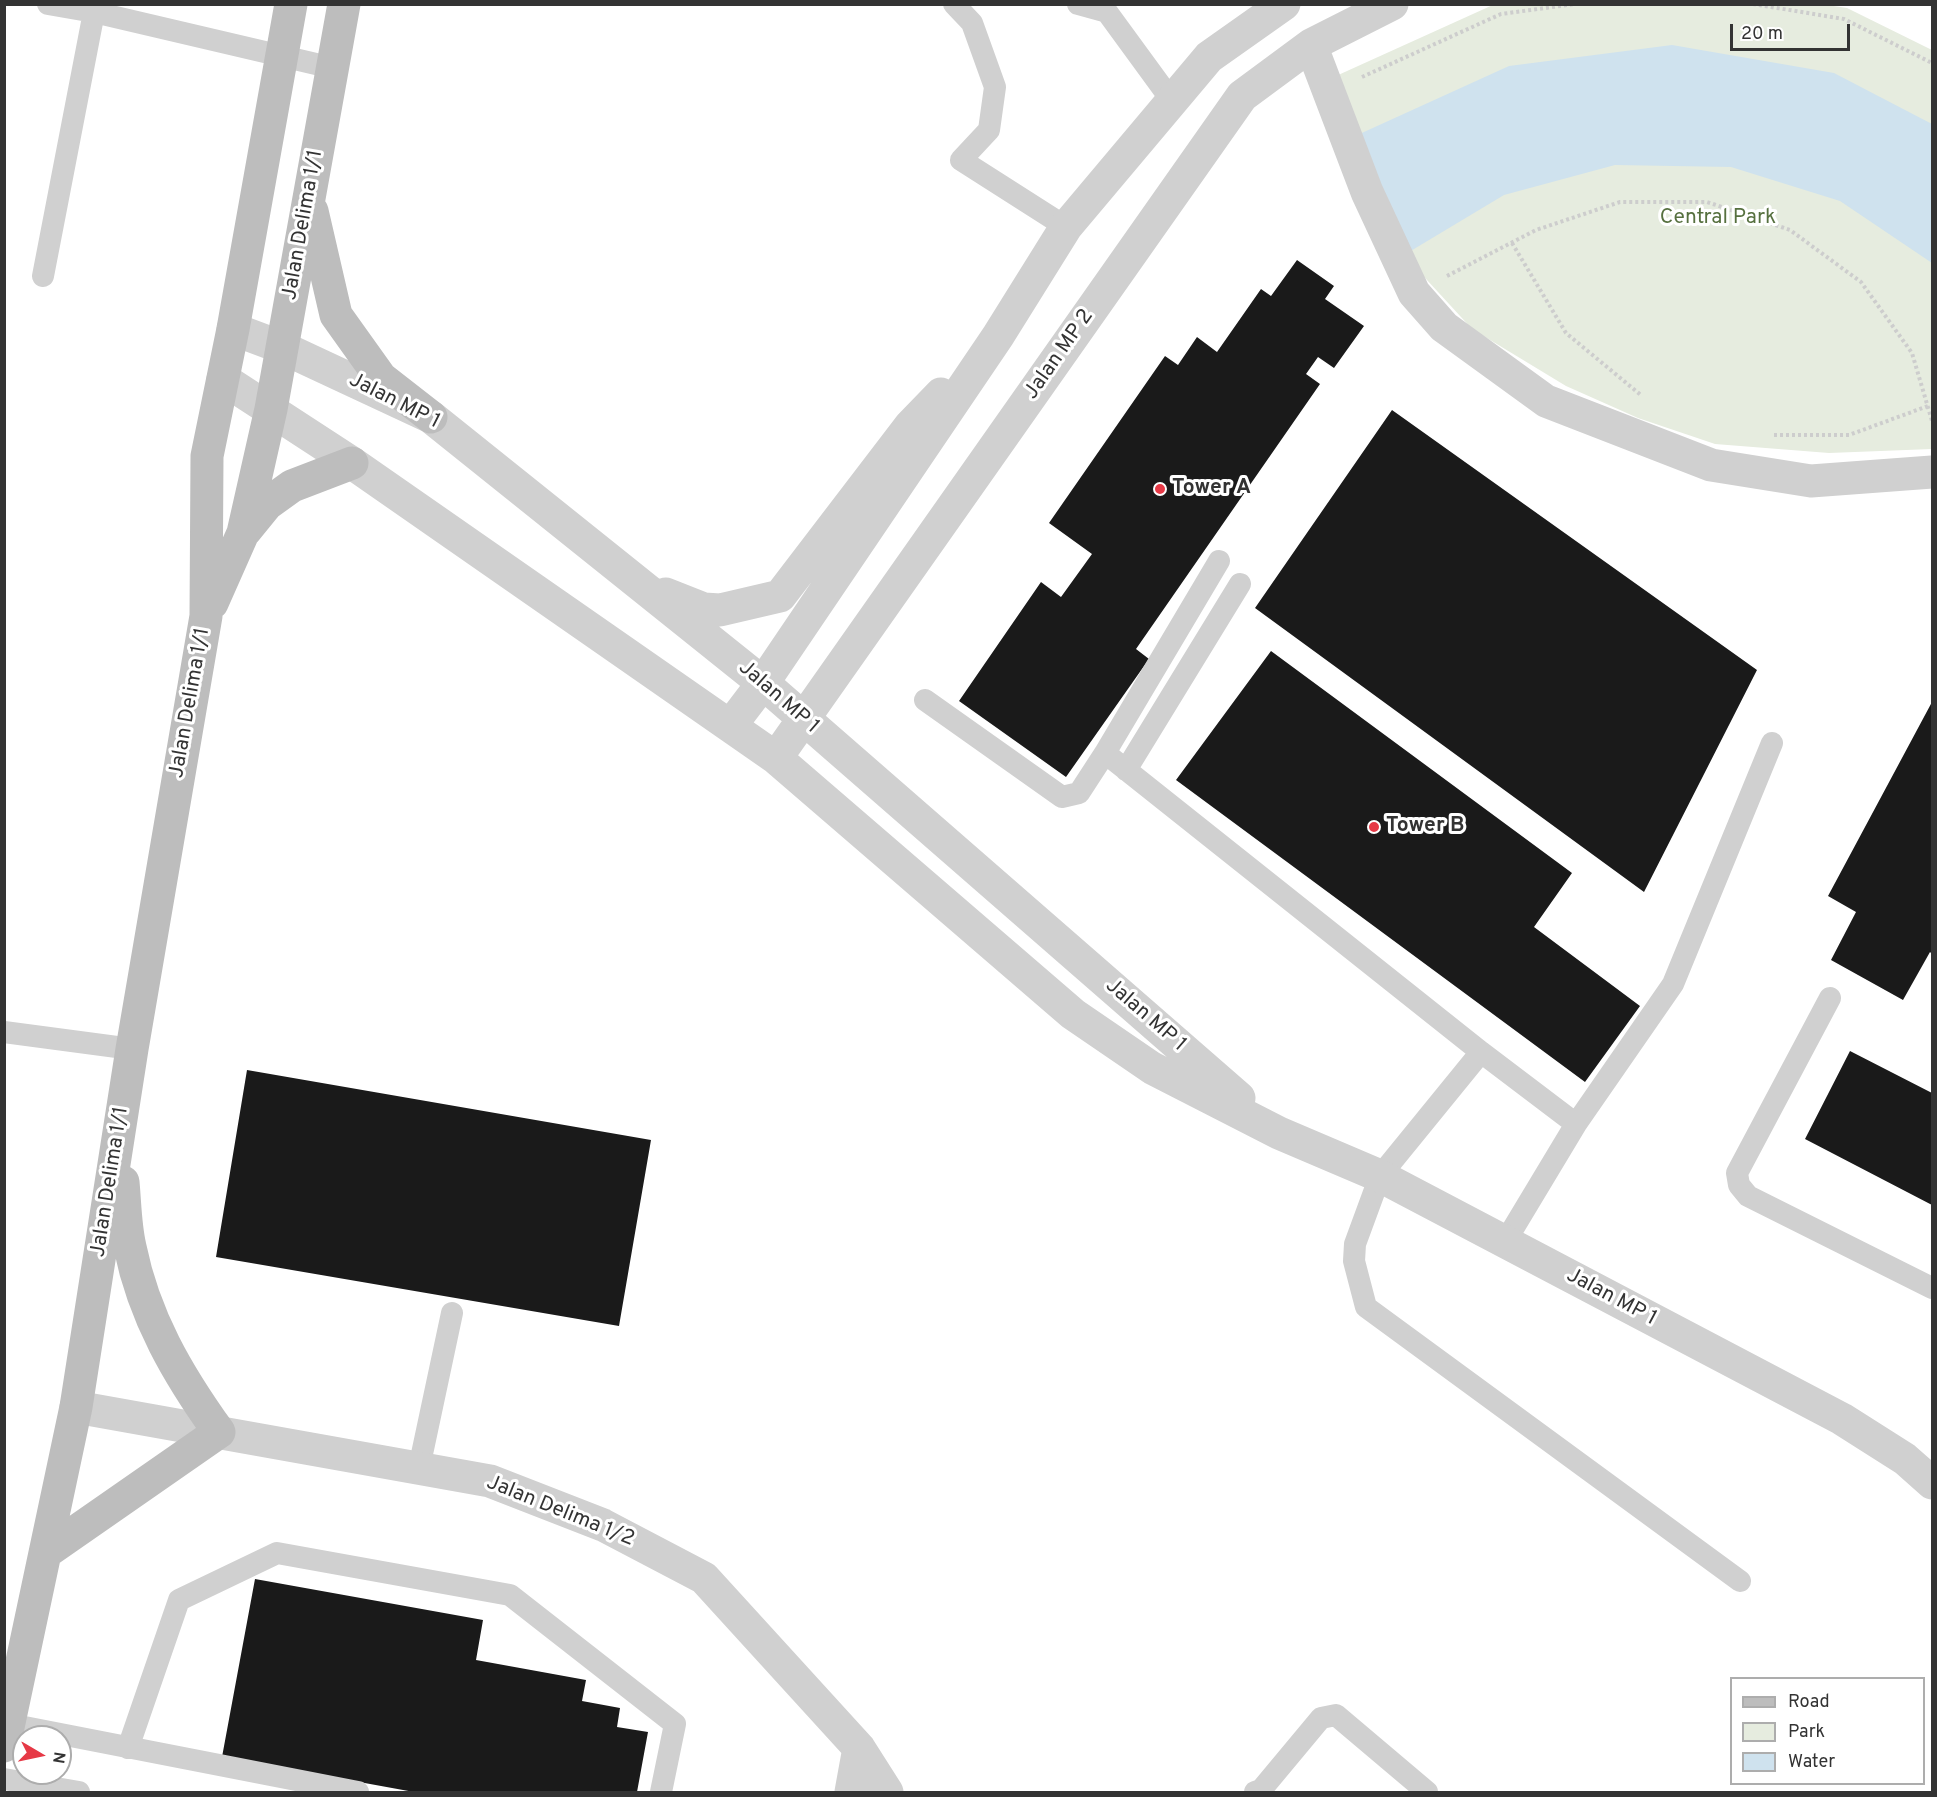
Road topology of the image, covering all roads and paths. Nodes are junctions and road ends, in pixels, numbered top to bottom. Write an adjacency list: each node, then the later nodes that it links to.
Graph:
1 (48, 4): 10 (lane)
2 (291, 4): 13 (street, Jalan Delima 1/1)
3 (344, 4): 15 (street, Jalan Delima 1/1)
4 (954, 4): 19 (lane)
5 (1078, 4): 11 (lane)
6 (1284, 4): 17 (street)
7 (1392, 4): 12 (street, Jalan MP 2)
8 (1575, 4): 16 (path)
9 (1753, 4): 14 (path)
10 (95, 8): 13 (lane); 21 (lane)
11 (1109, 8): 17 (lane)
12 (1311, 45): 16 (street); 42 (street, Jalan MP 2)
13 (282, 55): 15 (lane); 23 (street, Jalan Delima 1/1)
14 (1932, 63)
15 (333, 68): 18 (street, Jalan Delima 1/1)
16 (1329, 92): 22 (street)
17 (1172, 102): 19 (street)
18 (309, 198): 25 (street, Jalan Delima 1/1); 30 (street)
19 (1066, 227): 24 (street)
20 (1512, 243): 22 (path); 27 (path); 28 (path)
21 (43, 276)
22 (1414, 293): 34 (street)
23 (233, 328): 25 (street, Jalan MP 1); 26 (street, Jalan Delima 1/1)
24 (998, 336): 37 (street); 40 (street)
25 (281, 347): 29 (street, Jalan Delima 1/1); 30 (street, Jalan MP 1)
26 (223, 380): 29 (street, Jalan MP 1); 39 (street, Jalan Delima 1/1)
27 (1646, 399)
28 (1928, 406): 31 (path); 32 (path)
29 (271, 409): 33 (street, Jalan MP 1); 35 (street, Jalan Delima 1/1)
30 (431, 417): 37 (street, Jalan MP 1)
31 (1932, 421)
32 (1768, 435)
33 (352, 463): 35 (street); 43 (street, Jalan MP 1)
34 (1932, 472)
35 (243, 533): 39 (street, Jalan Delima 1/1)
36 (1219, 561): 45 (lane)
37 (639, 584): 40 (street, Jalan MP 1)
38 (1240, 584): 47 (lane)
39 (206, 616): 50 (street, Jalan Delima 1/1)
40 (763, 683): 42 (street, Jalan MP 1); 43 (street)
41 (925, 699): 45 (lane)
42 (804, 719): 46 (street, Jalan MP 2); 53 (street, Jalan MP 1)
43 (731, 725): 46 (street, Jalan MP 1)
44 (1772, 743): 52 (lane)
45 (1105, 753): 47 (lane)
46 (776, 758): 53 (street, Jalan MP 1)
47 (1126, 770): 51 (lane)
48 (1830, 998): 57 (lane)
49 (4, 1032): 50 (lane)
50 (132, 1049): 54 (street, Jalan Delima 1/1)
51 (1481, 1052): 52 (lane); 55 (lane)
52 (1576, 1124): 56 (lane)
53 (1279, 1133): 55 (street, Jalan MP 1)
54 (119, 1136): 59 (street, Jalan Delima 1/1); 60 (street)
55 (1380, 1176): 56 (street, Jalan MP 1); 64 (lane)
56 (1505, 1242): 62 (street, Jalan MP 1)
57 (1932, 1288)
58 (452, 1313): 61 (lane)
59 (76, 1407): 60 (street, Jalan Delima 1/2); 63 (street, Jalan Delima 1/1)
60 (219, 1432): 61 (street, Jalan Delima 1/2); 63 (street)
61 (419, 1468): 67 (street, Jalan Delima 1/2)
62 (1932, 1483)
63 (45, 1553): 65 (street, Jalan Delima 1/1)
64 (1740, 1581)
65 (7, 1735): 66 (lane)
66 (128, 1748): 71 (lane); 72 (lane)
67 (859, 1748): 69 (street); 73 (street, Jalan Delima 1/2)
68 (4, 1779): 70 (lane)
69 (860, 1791)
70 (79, 1792)
71 (358, 1792)
72 (661, 1792)
73 (887, 1792)
74 (1255, 1792): 75 (lane)
75 (1427, 1792)

